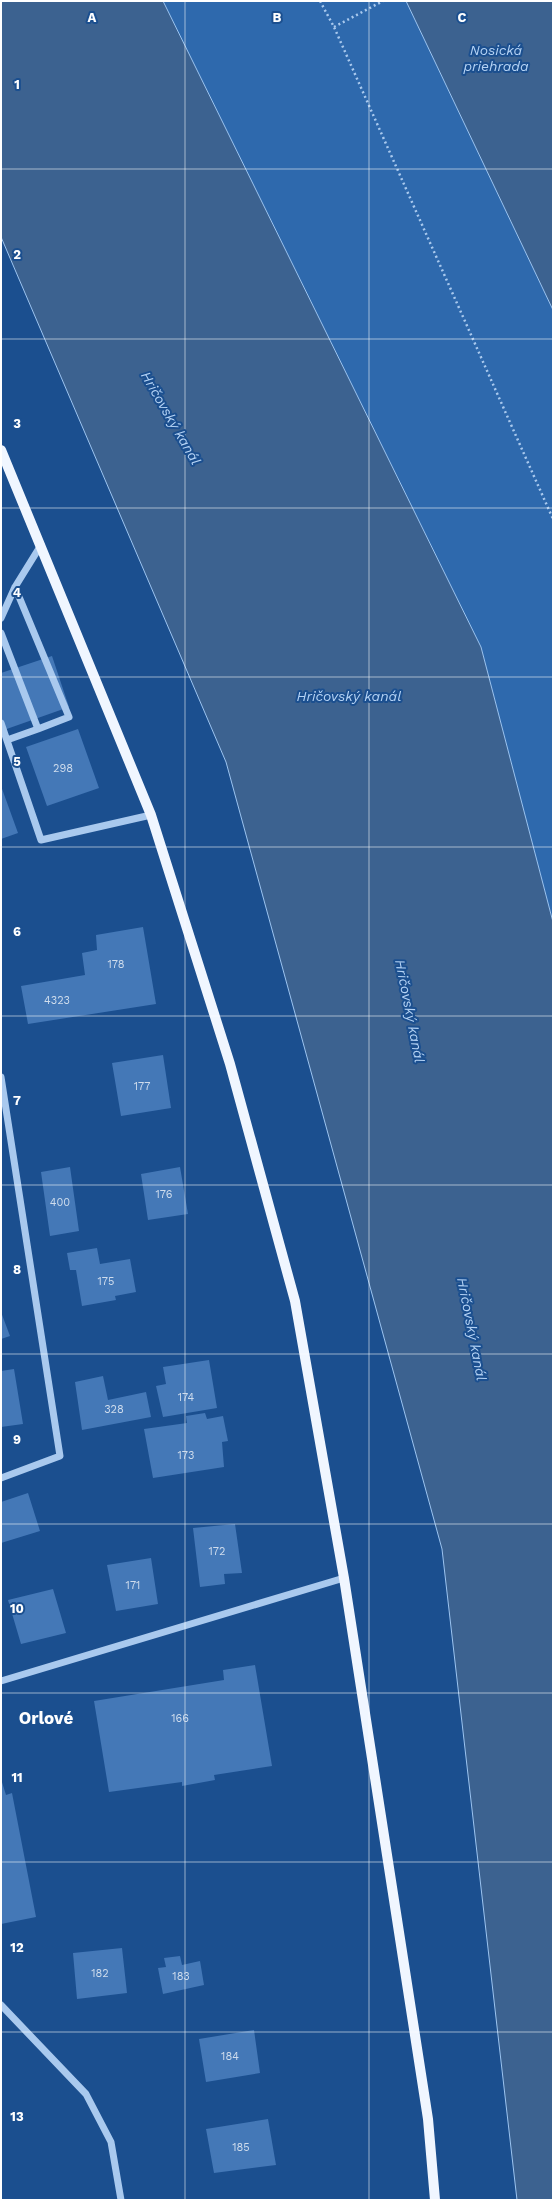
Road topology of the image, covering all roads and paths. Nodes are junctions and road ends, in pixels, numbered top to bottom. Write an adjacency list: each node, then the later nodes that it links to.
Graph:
1 (320, 1): 3 (path)
2 (383, 1): 3 (path)
3 (334, 27): 5 (path)
4 (1, 450): 6 (main road)
5 (553, 518)
6 (42, 545): 7 (street); 13 (main road)
7 (15, 586): 8 (street); 11 (street)
8 (1, 618)
9 (1, 633): 11 (street)
10 (1, 723): 12 (street)
11 (38, 729): 12 (street)
12 (7, 740): 13 (street)
13 (151, 815): 16 (main road)
14 (1, 1077): 15 (street)
15 (1, 1478)
16 (344, 1578): 17 (street); 20 (main road)
17 (1, 1681)
18 (1, 2005): 19 (street)
19 (121, 2200)
20 (434, 2200)

